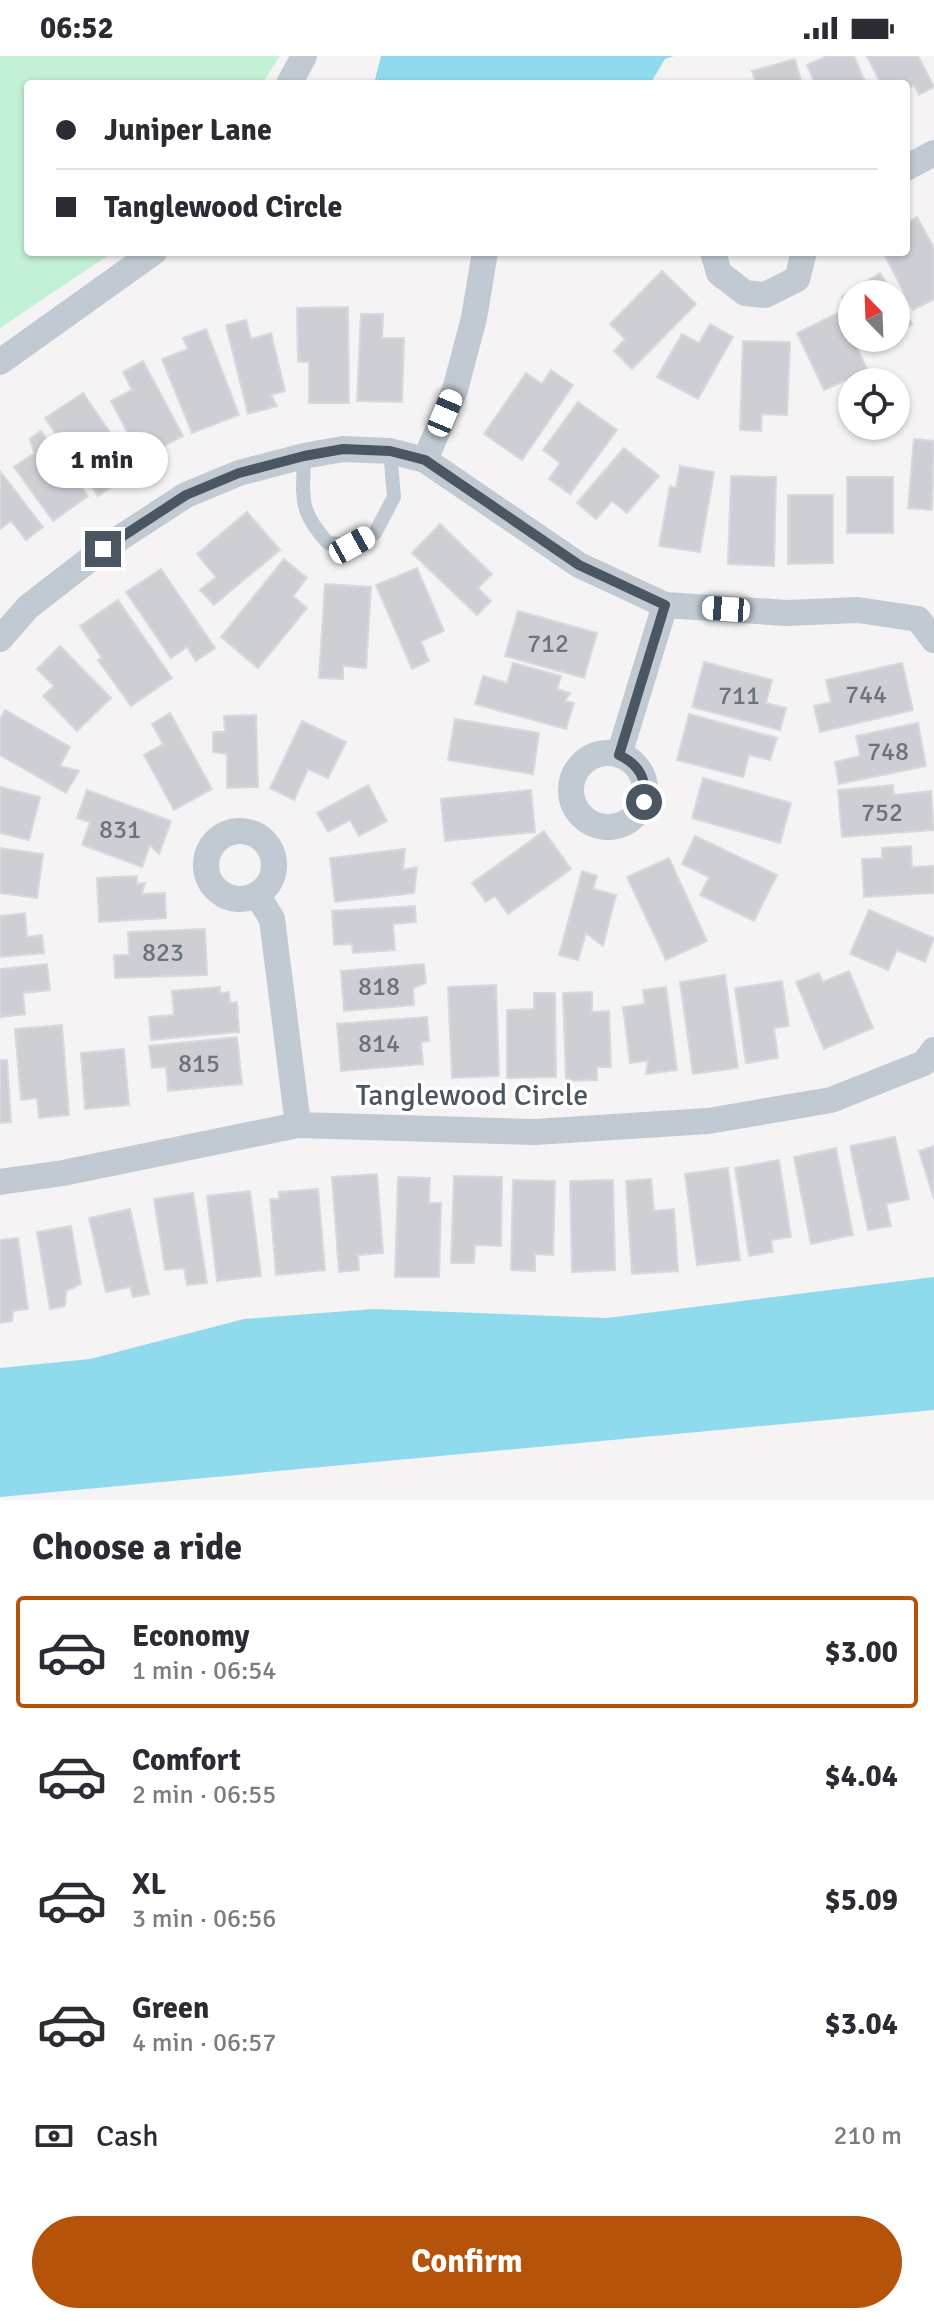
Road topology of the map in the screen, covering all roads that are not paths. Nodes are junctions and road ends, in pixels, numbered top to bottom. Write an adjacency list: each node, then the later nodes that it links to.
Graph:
1 (304, 56): 2 (street)
2 (291, 80)
3 (934, 153): 4 (street)
4 (910, 166)
5 (148, 256): 9 (street)
6 (484, 256): 12 (street)
7 (714, 256): 8 (street)
8 (803, 256)
9 (0, 362)
10 (390, 451): 11 (street); 11 (lane); 12 (street)
11 (304, 456): 14 (street)
12 (425, 460): 13 (street)
13 (665, 605): 15 (street); 16 (street)
14 (0, 639)
15 (934, 640)
16 (619, 755)
17 (257, 895): 19 (street)
18 (934, 1050): 19 (street, Tanglewood Circle)
19 (298, 1125): 20 (street, Tanglewood Circle)
20 (0, 1182)

